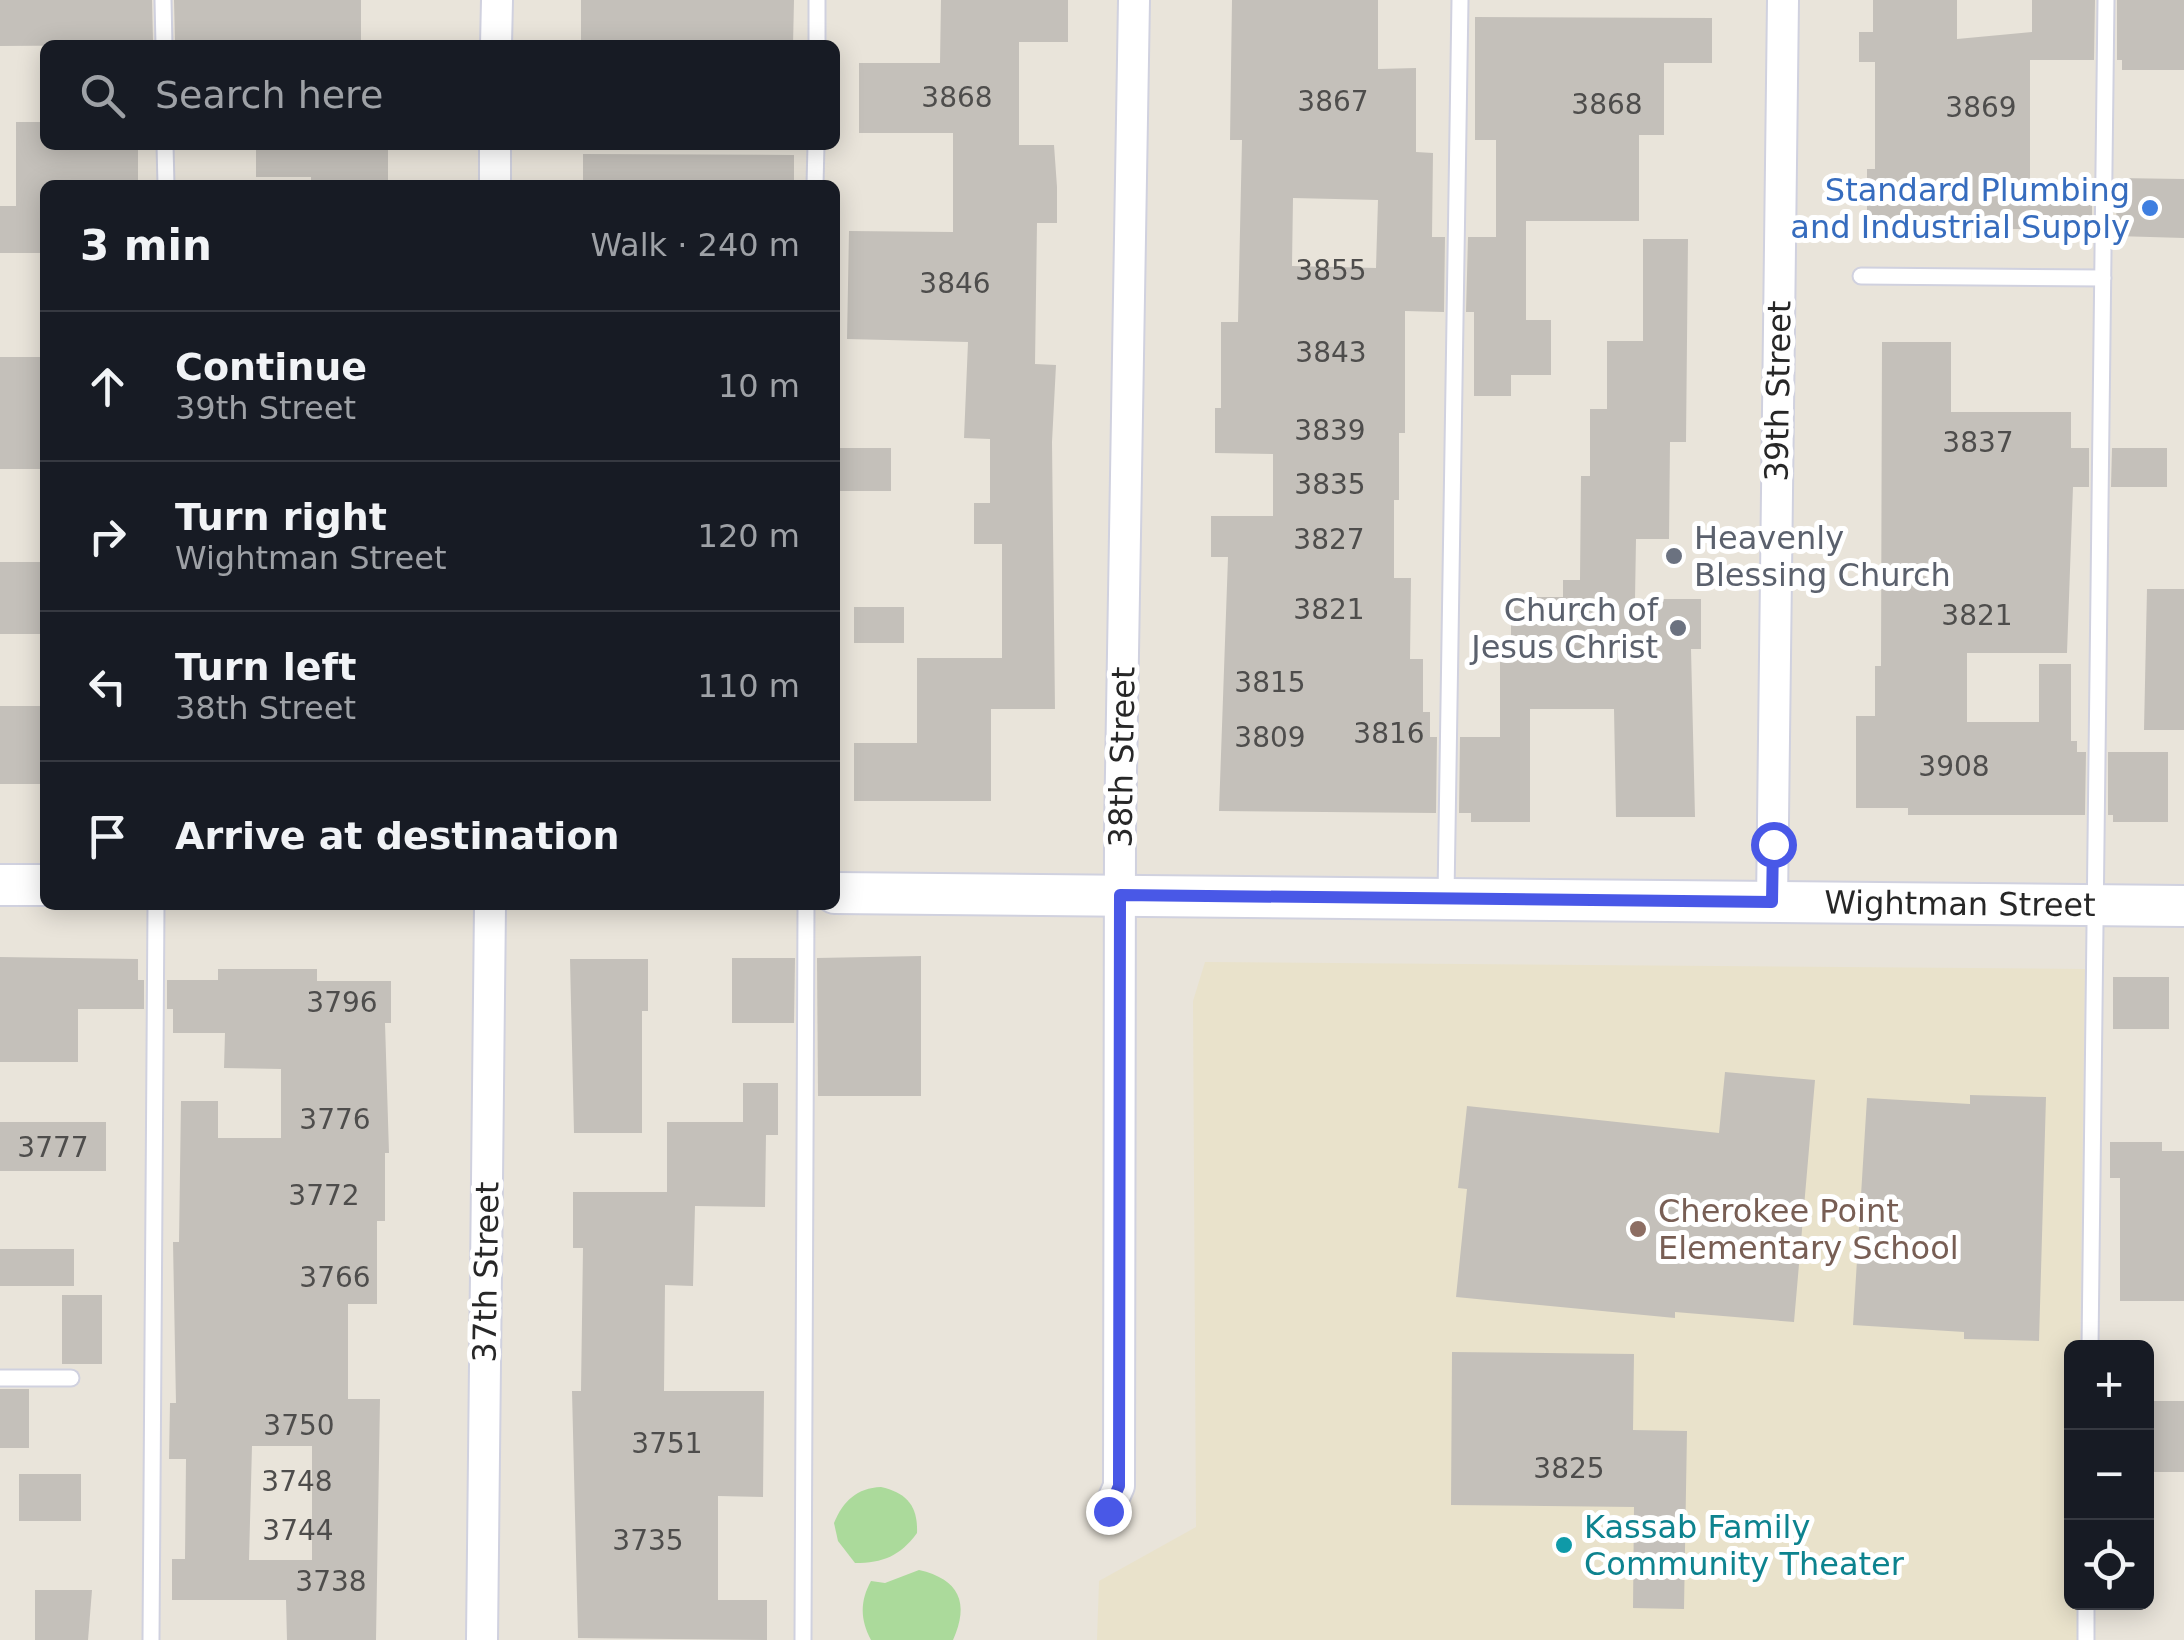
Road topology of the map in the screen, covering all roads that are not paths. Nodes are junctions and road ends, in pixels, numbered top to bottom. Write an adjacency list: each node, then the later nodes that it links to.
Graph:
1 (163, 0): 8 (lane)
2 (496, 0): 9 (street)
3 (817, 0): 10 (lane)
4 (1134, 0): 22 (street, 38th Street)
5 (1460, 0): 23 (lane)
6 (1783, 0): 24 (street, 39th Street)
7 (2106, 0): 18 (lane)
8 (164, 40)
9 (496, 40)
10 (816, 40)
11 (165, 150): 14 (lane)
12 (496, 150): 15 (street)
13 (816, 150): 16 (lane)
14 (166, 180)
15 (495, 180)
16 (816, 180)
17 (1861, 276): 18 (lane)
18 (2103, 278): 25 (lane)
19 (0, 885): 20 (main road)
20 (40, 885)
21 (840, 893): 22 (main road, Wightman Street)
22 (1120, 895): 23 (main road, Wightman Street); 33 (street, 38th Street)
23 (1446, 899): 24 (main road, Wightman Street)
24 (1772, 902): 25 (main road, Wightman Street)
25 (2096, 905): 26 (main road, Wightman Street); 30 (lane)
26 (2184, 906)
27 (156, 910): 35 (lane)
28 (490, 910): 36 (street, 37th Street)
29 (806, 910): 37 (lane)
30 (2090, 1340)
31 (0, 1378): 32 (lane)
32 (71, 1378)
33 (1108, 1511)
34 (2086, 1610): 38 (lane)
35 (151, 1640)
36 (482, 1640)
37 (803, 1640)
38 (2086, 1640)

